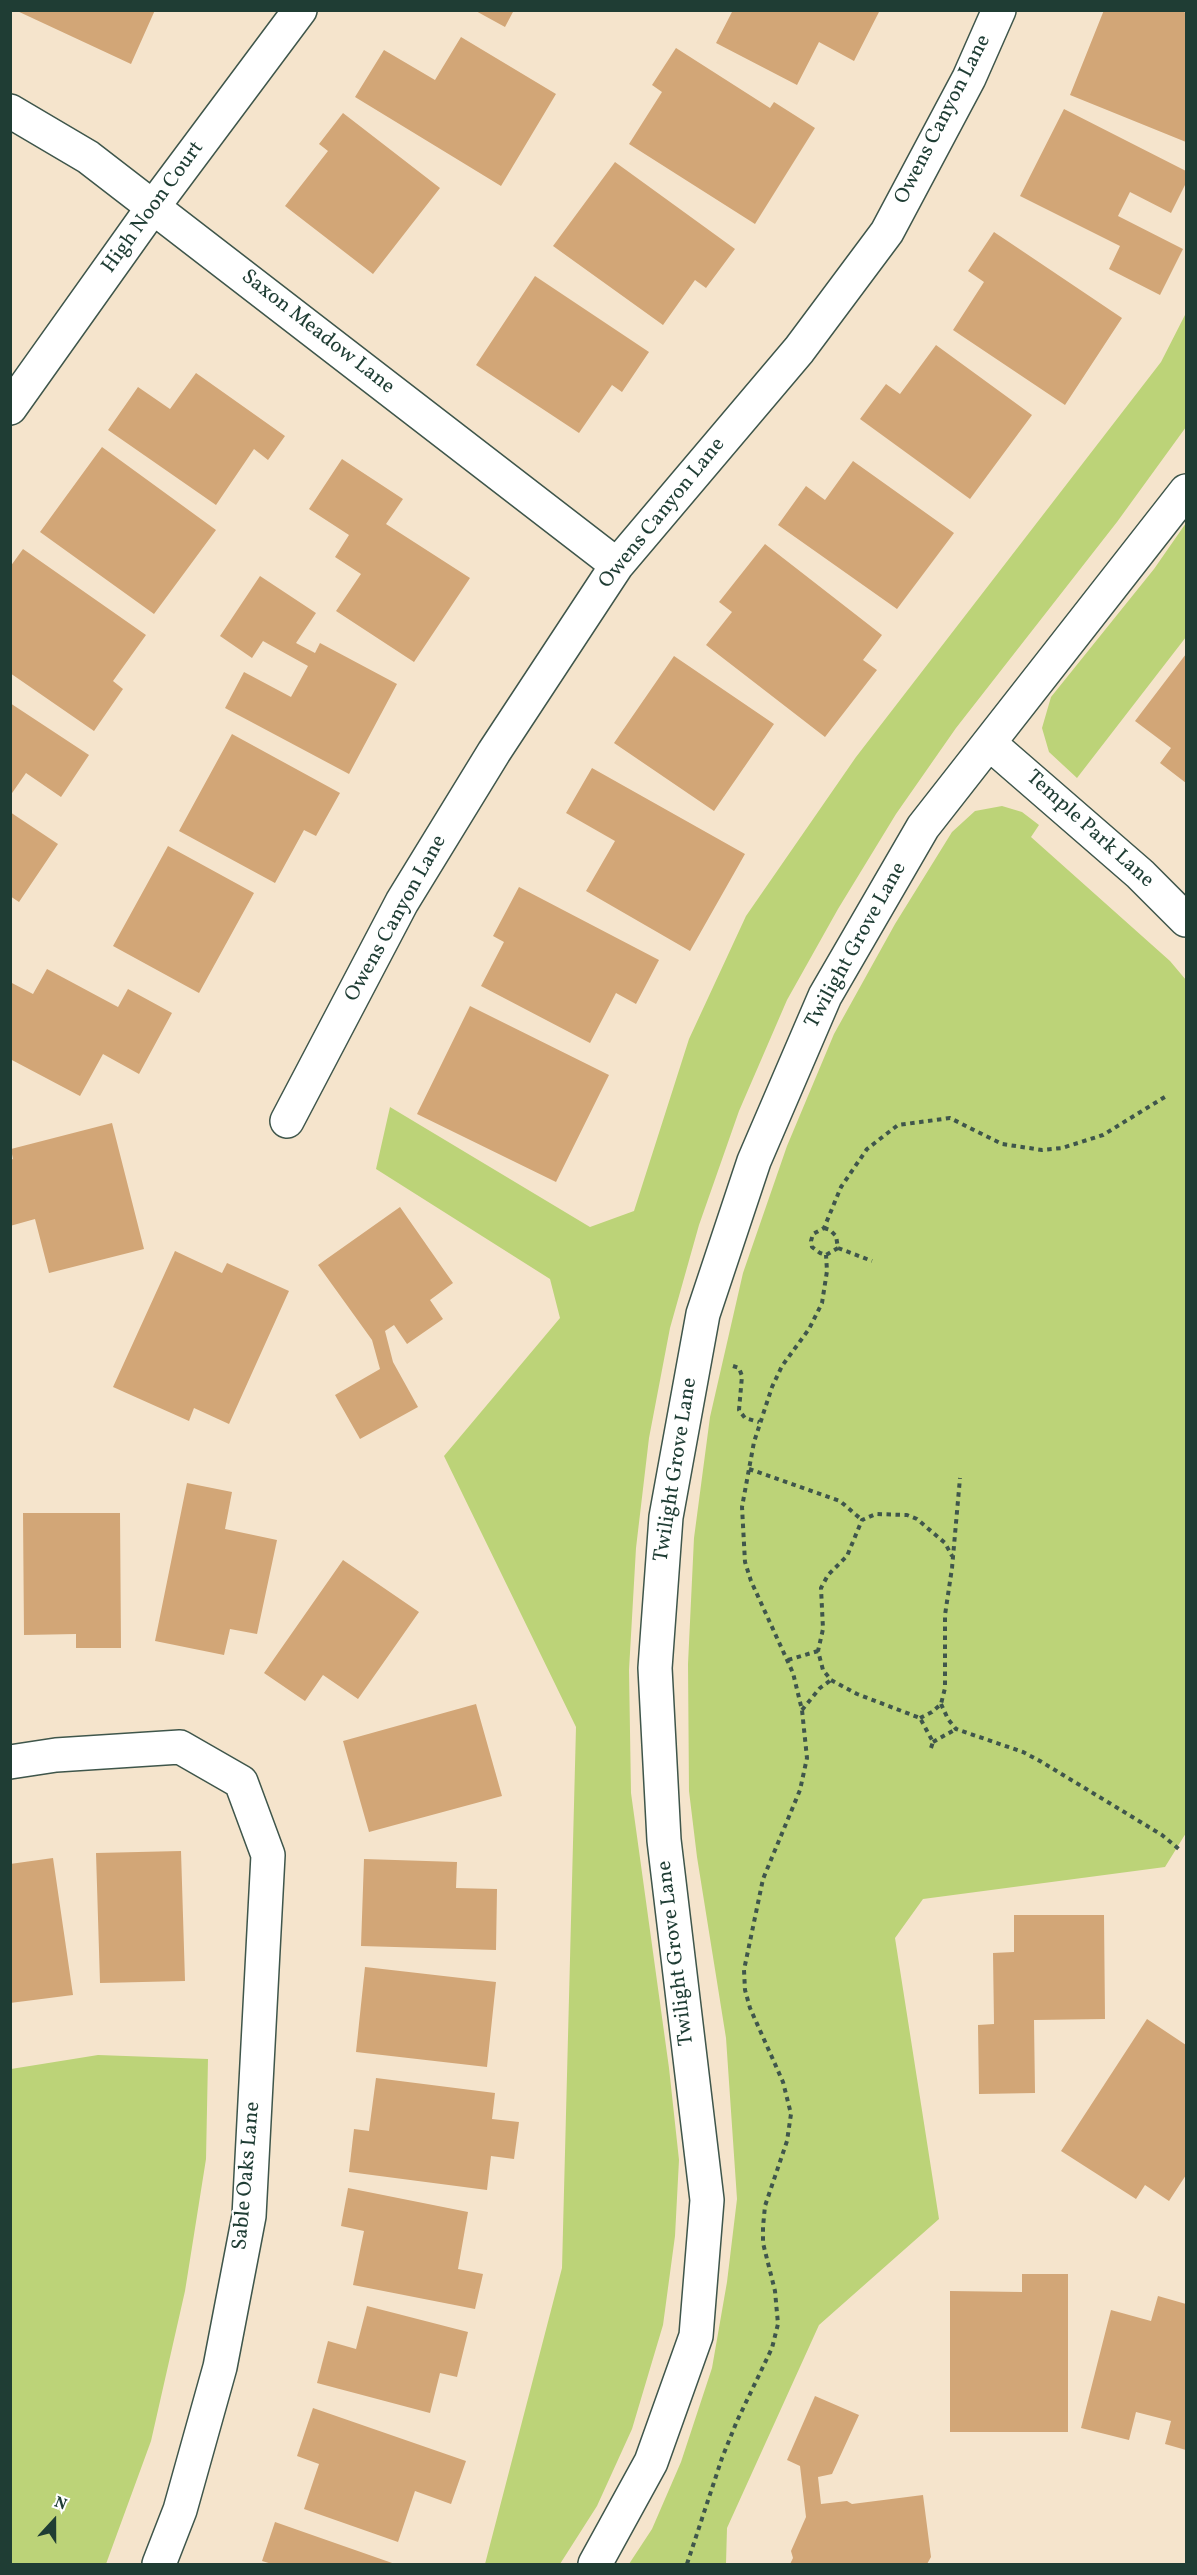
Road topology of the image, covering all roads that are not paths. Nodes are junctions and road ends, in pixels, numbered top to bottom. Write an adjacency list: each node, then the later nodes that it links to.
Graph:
1 (300, 10): 4 (street, High Noon Court)
2 (999, 10): 7 (street, Owens Canyon Lane)
3 (10, 111): 4 (street, Saxon Meadow Lane)
4 (153, 207): 5 (street, High Noon Court); 7 (street, Saxon Meadow Lane)
5 (10, 408)
6 (1186, 490): 8 (street, Twilight Grove Lane)
7 (617, 565): 10 (street, Owens Canyon Lane)
8 (989, 743): 9 (street, Temple Park Lane); 13 (street, Twilight Grove Lane)
9 (1186, 920)
10 (286, 1121)
11 (10, 1762): 12 (street, Sable Oaks Lane)
12 (159, 2565)
13 (595, 2565)

